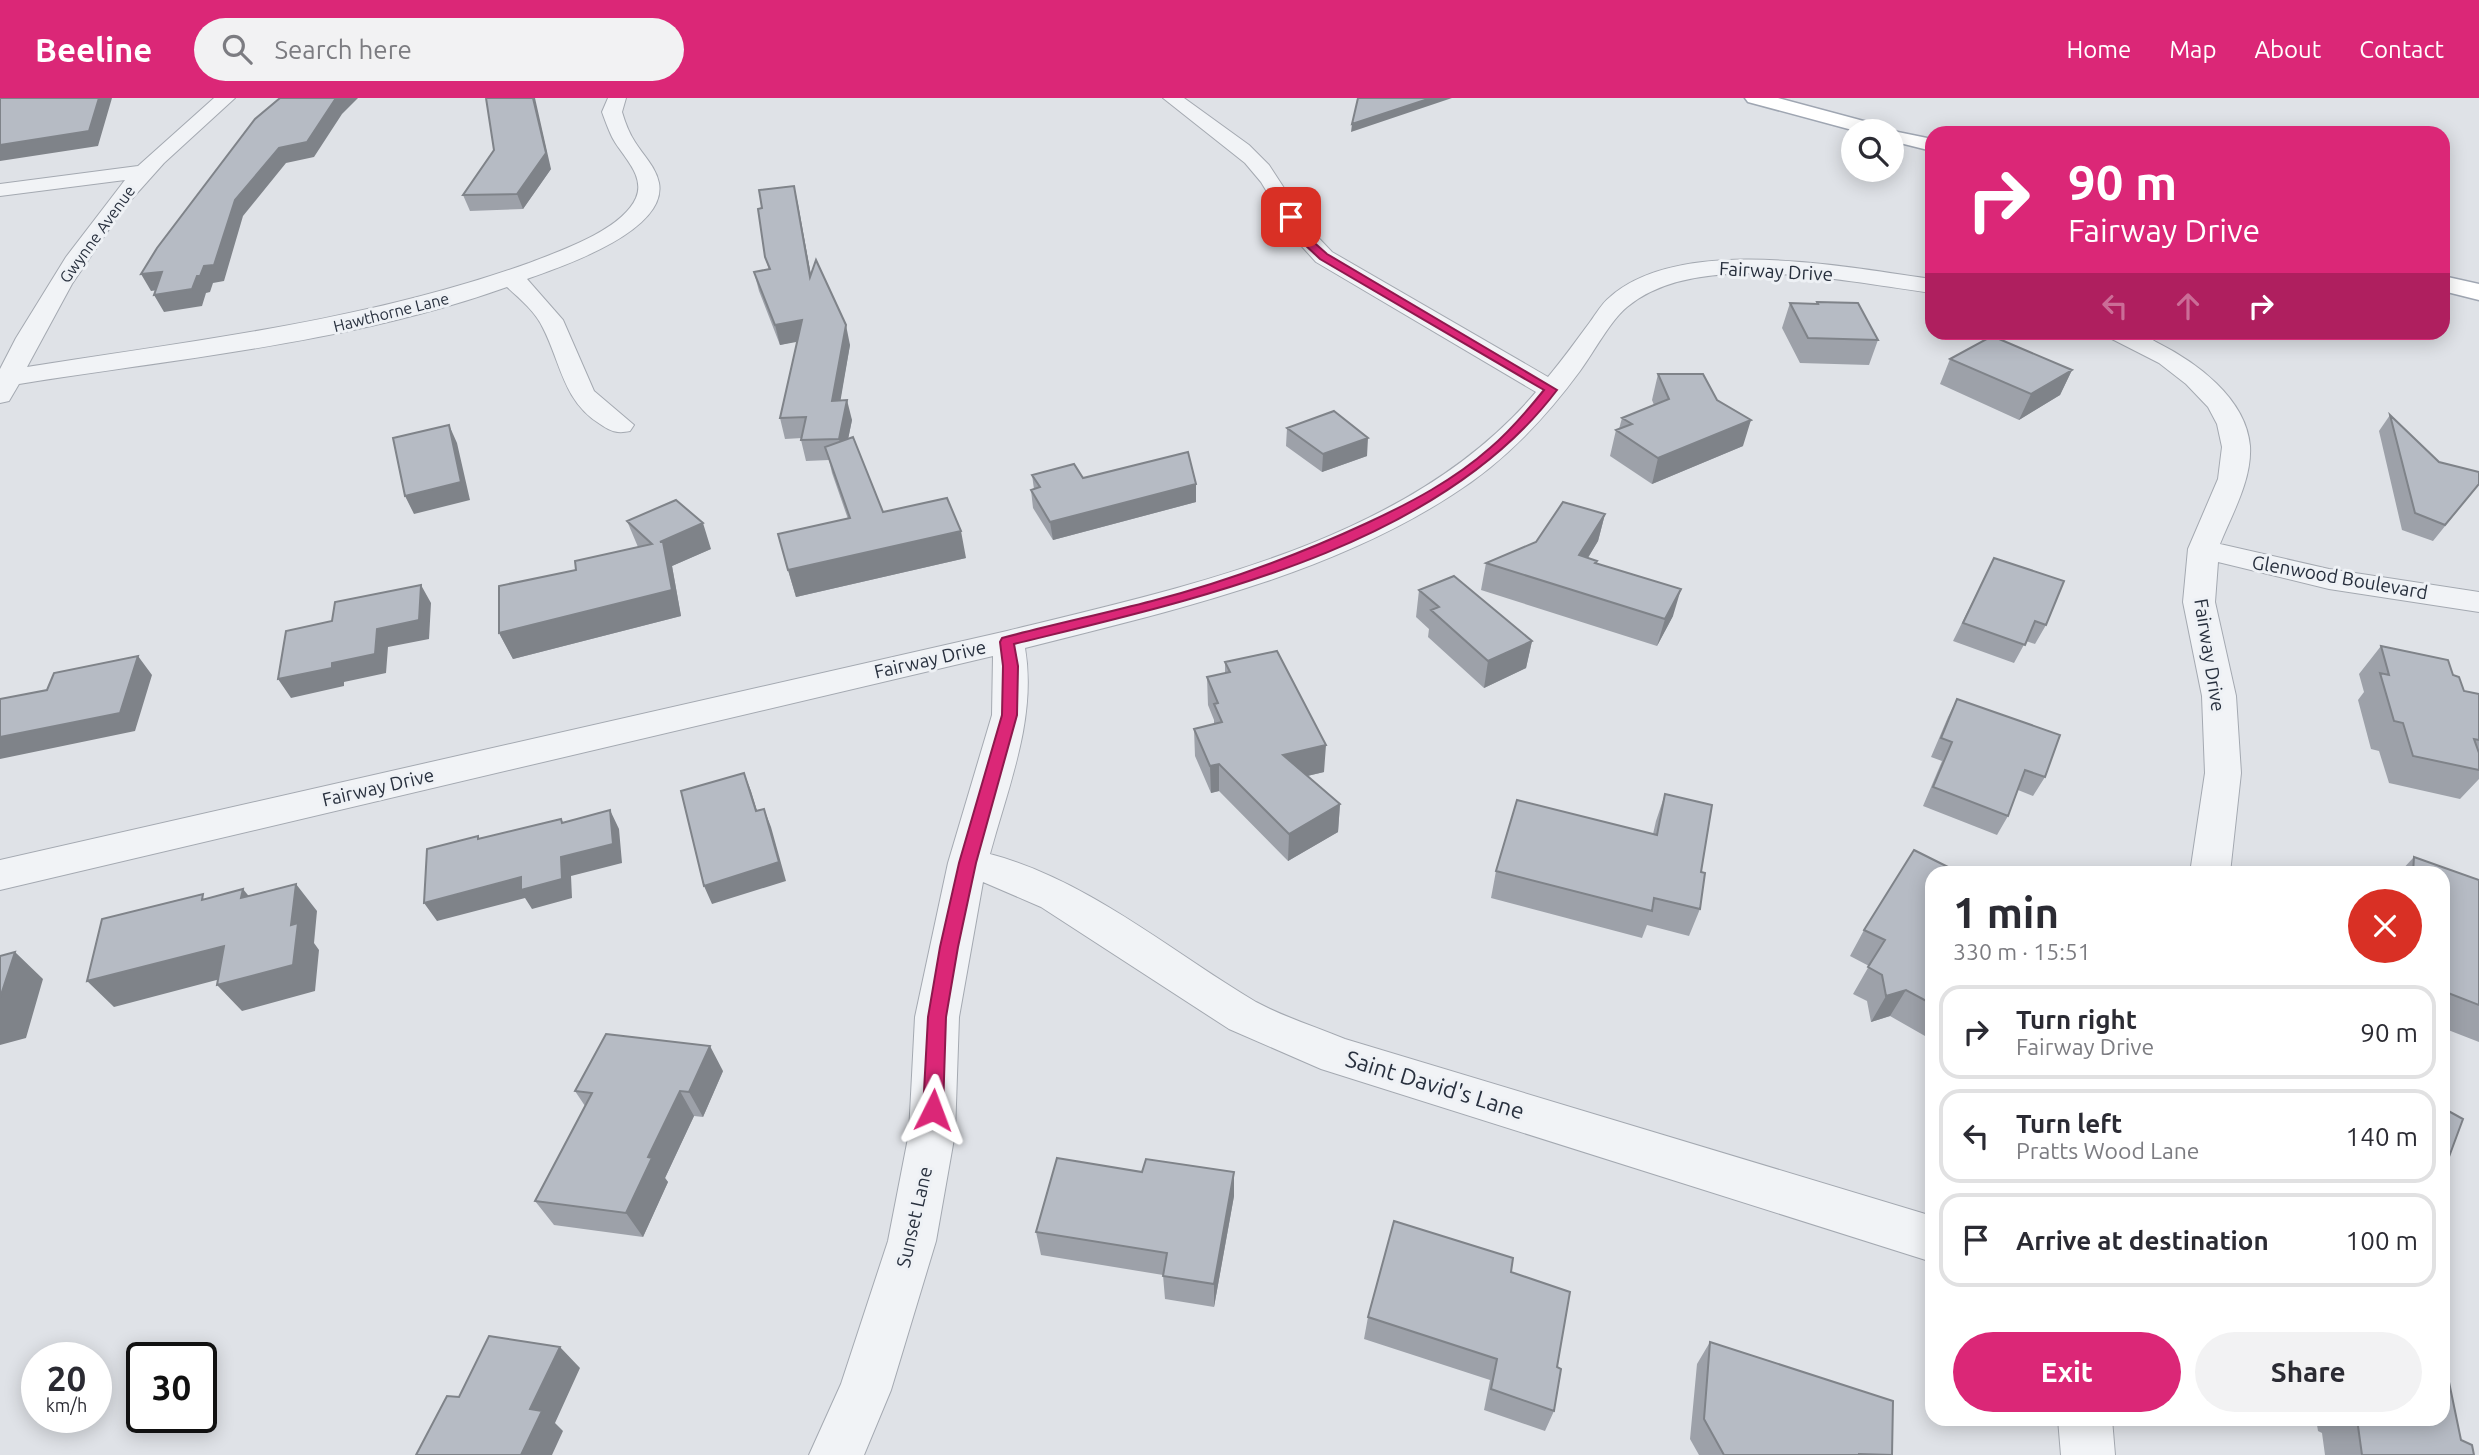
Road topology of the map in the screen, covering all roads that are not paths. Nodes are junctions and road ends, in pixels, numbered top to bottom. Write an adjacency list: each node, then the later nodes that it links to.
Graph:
1 (226, 98): 8 (street, Gwynne Avenue)
2 (617, 98): 10 (street, Hawthorne Lane)
3 (1172, 98): 16 (street)
4 (1755, 98): 5 (main road)
5 (1841, 121)
6 (1904, 138): 7 (main road)
7 (1925, 143)
8 (145, 171): 9 (street); 15 (street, Gwynne Avenue)
9 (0, 190)
10 (512, 278): 15 (street, Hawthorne Lane); 17 (street)
11 (1925, 285): 16 (street, Fairway Drive)
12 (2450, 285): 13 (main road)
13 (2479, 292)
14 (2133, 340): 18 (street, Fairway Drive)
15 (3, 384)
16 (1551, 390): 20 (street, Fairway Drive)
17 (620, 425)
18 (2203, 549): 19 (street, Glenwood Boulevard); 22 (street, Fairway Drive)
19 (2479, 602)
20 (1007, 642): 21 (street, Sunset Lane); 23 (street, Fairway Drive)
21 (968, 863): 24 (street, Saint David's Lane); 26 (street, Sunset Lane)
22 (2211, 866)
23 (0, 876)
24 (1925, 1236)
25 (2086, 1426): 27 (street)
26 (836, 1455)
27 (2088, 1455)

